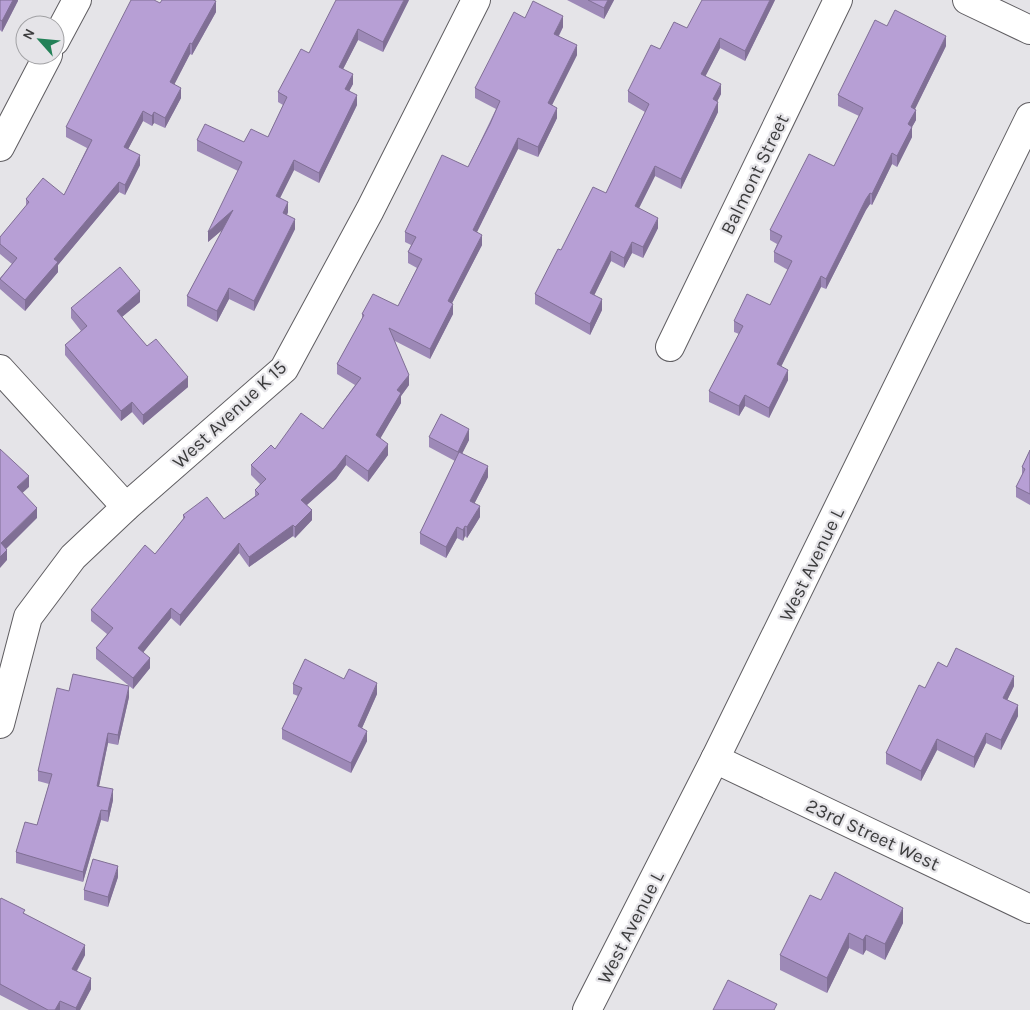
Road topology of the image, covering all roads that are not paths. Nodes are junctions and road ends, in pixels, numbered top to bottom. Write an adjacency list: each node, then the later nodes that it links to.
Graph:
1 (76, 0): 5 (street)
2 (476, 0): 12 (street, West Avenue K 15)
3 (838, 0): 10 (street, Balmont Street)
4 (967, 0): 6 (street)
5 (65, 22)
6 (1030, 30)
7 (43, 65): 9 (street)
8 (1030, 117): 14 (street, West Avenue L)
9 (0, 147)
10 (670, 347)
11 (0, 369): 12 (street)
12 (126, 507): 13 (street, West Avenue K 15)
13 (0, 724)
14 (715, 759): 15 (street, 23rd Street West); 16 (street, West Avenue L)
15 (1030, 909)
16 (587, 1010)

